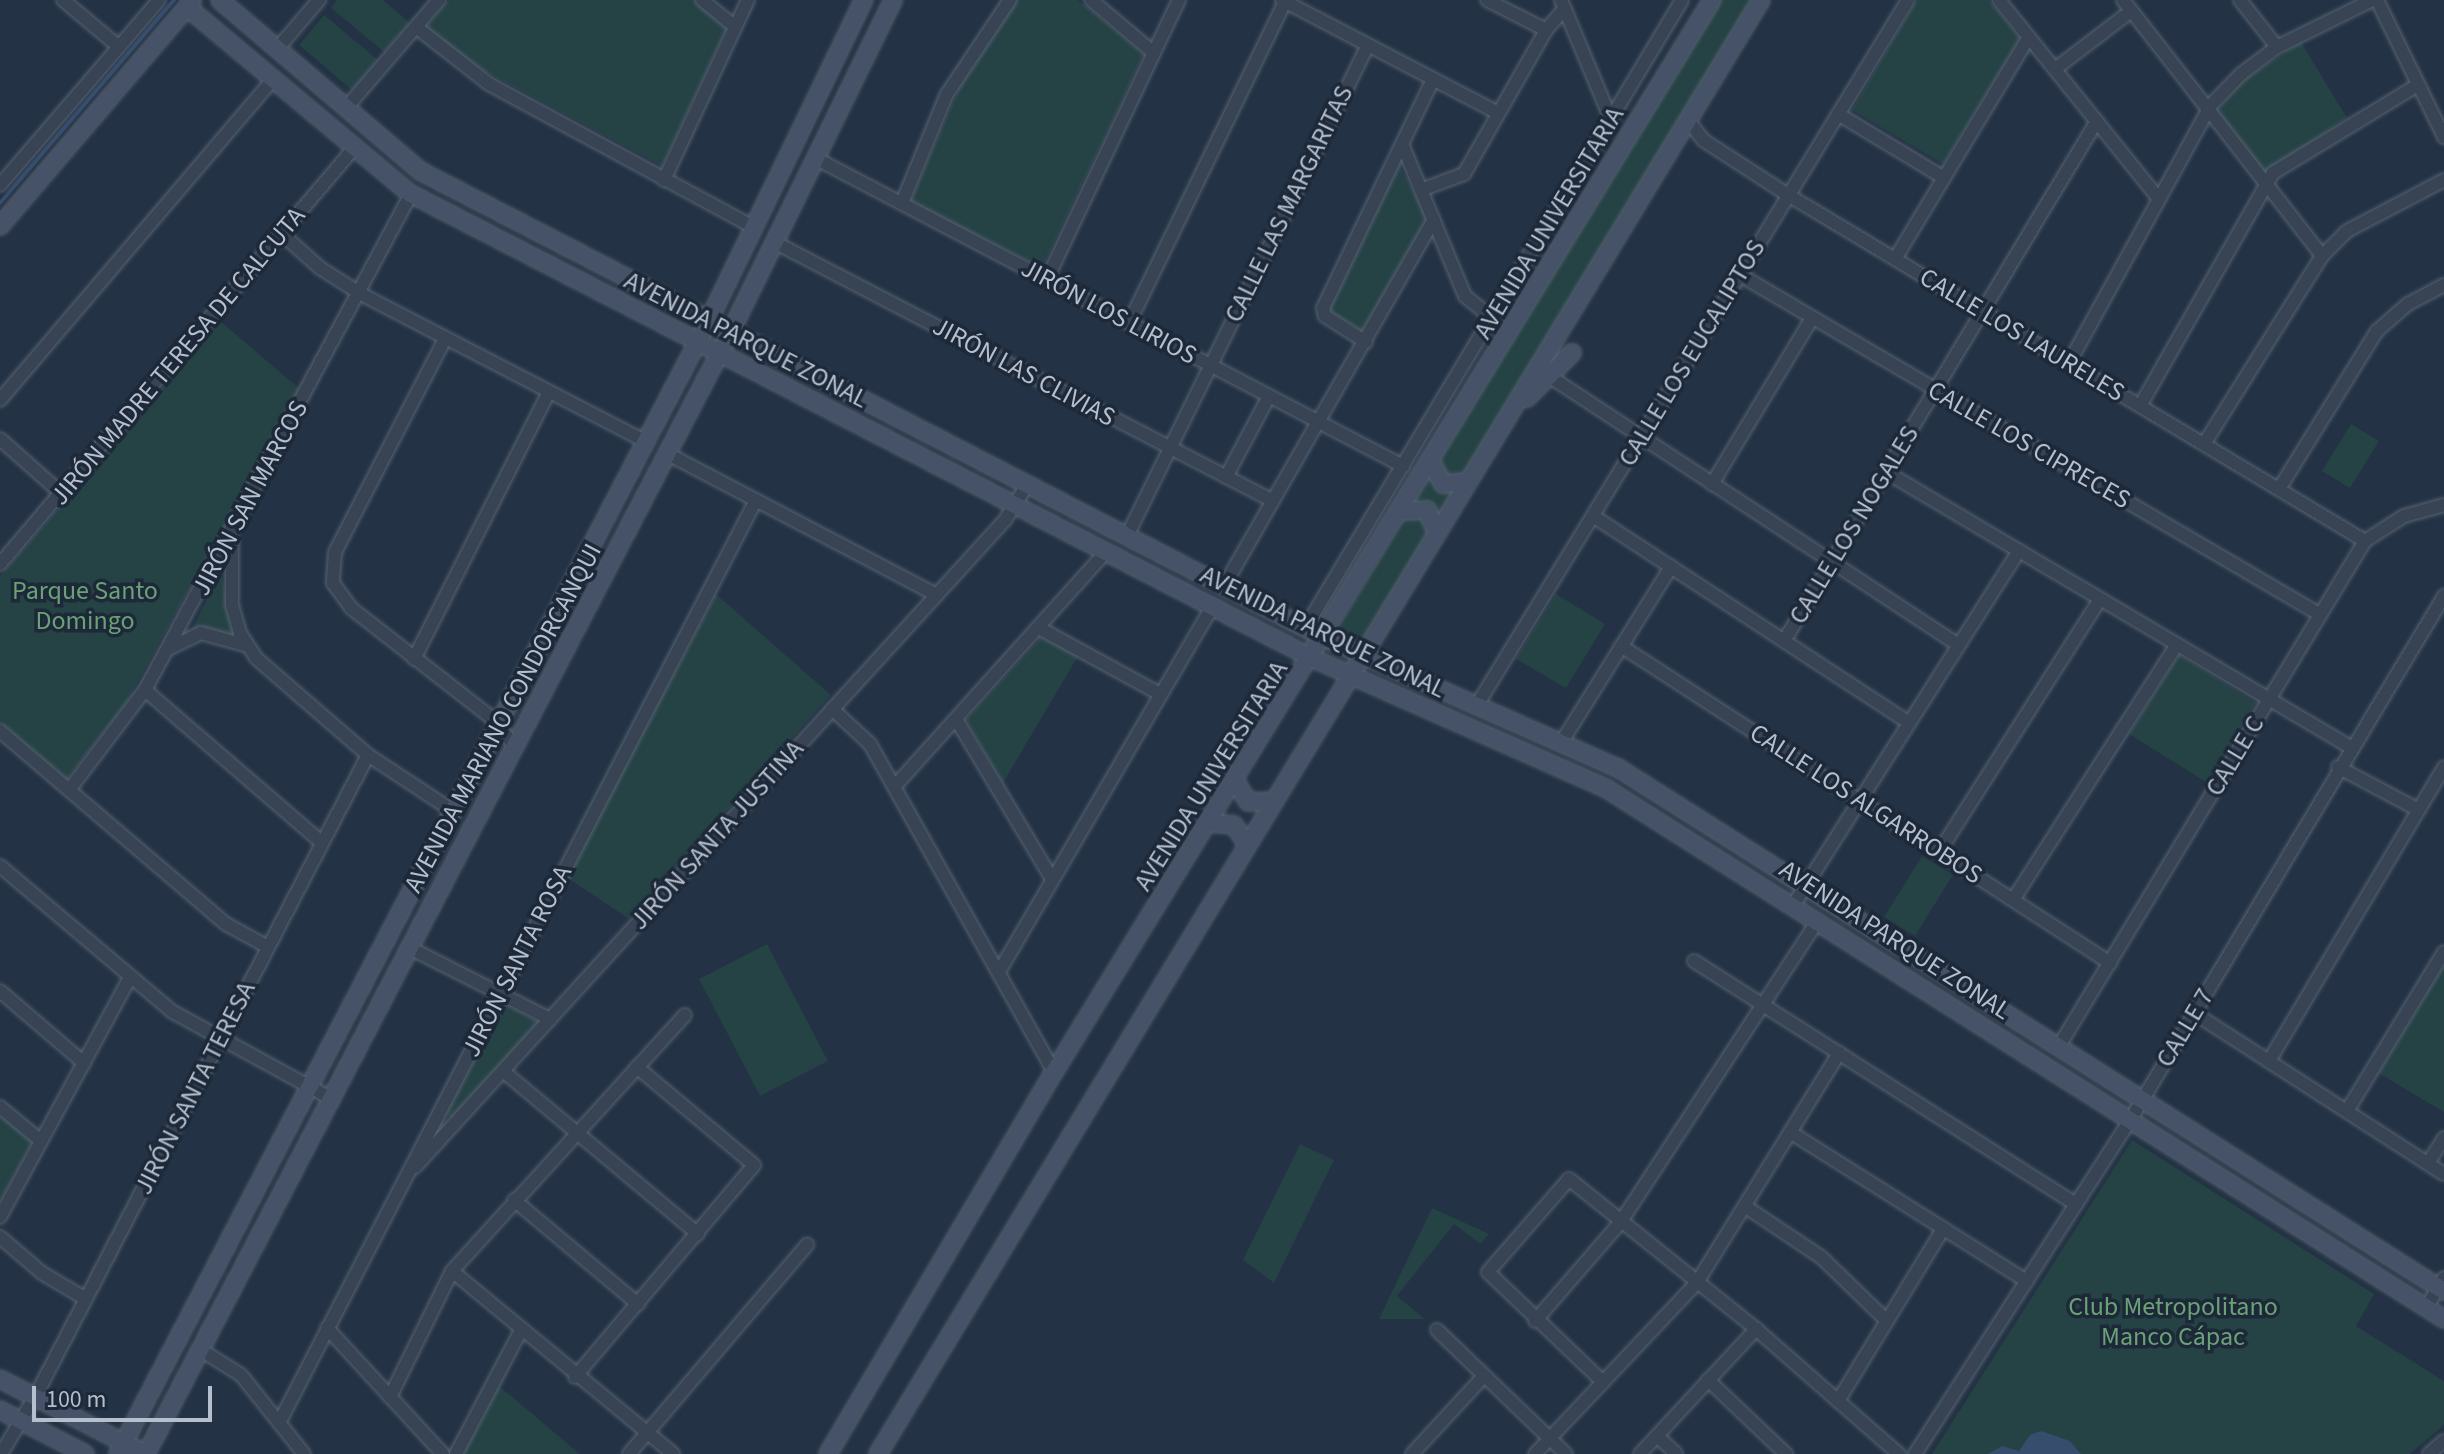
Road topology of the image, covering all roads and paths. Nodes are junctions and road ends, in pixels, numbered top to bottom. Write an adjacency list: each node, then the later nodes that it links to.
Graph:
1 (63, 0): 31 (street)
2 (159, 0): 31 (street)
3 (220, 0): 33 (main road, AVENIDA PARQUE ZONAL)
4 (319, 0): 33 (street)
5 (439, 0): 27 (street)
6 (702, 0): 26 (street)
7 (748, 0): 26 (street)
8 (864, 0): 62 (main road, AVENIDA MARIANO CONDORCANQUI)
9 (893, 0): 49 (main road, AVENIDA MARIANO CONDORCANQUI)
10 (1010, 0): 59 (street)
11 (1091, 0): 34 (street)
12 (1179, 0): 34 (street)
13 (1487, 0): 28 (street)
14 (1682, 0): 43 (street, AVENIDA UNIVERSITARIA)
15 (1712, 0): 102 (main road, AVENIDA UNIVERSITARIA)
16 (1761, 0): 44 (main road)
17 (1908, 0): 42 (street, CALLE LOS EUCALIPTOS)
18 (1999, 0): 29 (street)
19 (2123, 0): 25 (street)
20 (2240, 0): 32 (street)
21 (2375, 0): 32 (street); 38 (street)
22 (1283, 1): 30 (street); 76 (street)
23 (186, 2): 36 (main road, AVENIDA PARQUE ZONAL); 61 (main road)
24 (1562, 4): 28 (street); 43 (street)
25 (2131, 11): 35 (street); 40 (street)
26 (734, 26): 51 (street)
27 (416, 27): 39 (street); 51 (street)
28 (1546, 30): 41 (street)
29 (2029, 37): 35 (street); 50 (street)
30 (1368, 45): 37 (street); 85 (street, CALLE LAS MARGARITAS)
31 (119, 47): 54 (street)
32 (2277, 47): 40 (street)
33 (277, 49): 39 (main road, AVENIDA PARQUE ZONAL)
34 (1154, 53): 68 (street)
35 (2055, 69): 45 (street)
36 (273, 79): 48 (main road, AVENIDA PARQUE ZONAL); 90 (street)
37 (1433, 79): 41 (street); 47 (street)
38 (2418, 85): 46 (street); 53 (street)
39 (346, 108): 71 (main road, AVENIDA PARQUE ZONAL)
40 (2208, 110): 53 (street); 58 (street)
41 (1496, 112): 55 (street)
42 (1838, 114): 50 (street); 57 (street, CALLE LOS EUCALIPTOS)
43 (1610, 117): 73 (street, AVENIDA UNIVERSITARIA)
44 (1688, 120): 57 (street, CALLE LOS LAURELES); 92 (main road)
45 (2097, 121): 58 (street); 72 (street, CALLE LOS NOGALES)
46 (2444, 137)
47 (1402, 144): 55 (street); 81 (street)
48 (355, 147): 56 (main road, AVENIDA PARQUE ZONAL); 63 (street, JIRÓN MADRE TERESA DE CALCUTA)
49 (815, 158): 59 (street, JIRÓN LOS LIRIOS); 64 (main road, AVENIDA MARIANO CONDORCANQUI)
50 (1944, 178): 66 (street)
51 (664, 180): 62 (street)
52 (2444, 180): 65 (street)
53 (2265, 182): 65 (street); 91 (street)
54 (0, 185)
55 (1421, 190): 60 (street)
56 (411, 194): 70 (street, JIRÓN SAN MARCOS); 77 (main road, AVENIDA PARQUE ZONAL)
57 (1788, 195): 66 (street, CALLE LOS LAURELES); 67 (street, CALLE LOS EUCALIPTOS)
58 (2159, 199): 84 (street)
59 (902, 203): 68 (street, JIRÓN LOS LIRIOS)
60 (1434, 220): 73 (street); 81 (street)
61 (0, 226)
62 (754, 227): 75 (main road, AVENIDA MARIANO CONDORCANQUI)
63 (282, 234): 70 (street); 110 (street, JIRÓN MADRE TERESA DE CALCUTA)
64 (774, 242): 78 (main road, AVENIDA MARIANO CONDORCANQUI); 100 (street, JIRÓN LAS CLIVIAS)
65 (2322, 256): 99 (street)
66 (1895, 259): 72 (street, CALLE LOS LAURELES)
67 (1740, 275): 74 (street, CALLE LOS CIPRECES); 96 (street, CALLE LOS EUCALIPTOS)
68 (1047, 279): 76 (street, JIRÓN LOS LIRIOS)
69 (2444, 285): 109 (street)
70 (361, 294): 79 (street); 117 (street, JIRÓN SAN MARCOS)
71 (680, 307): 75 (main road, AVENIDA PARQUE ZONAL); 77 (main road)
72 (1982, 311): 84 (street, CALLE LOS LAURELES); 87 (street, CALLE LOS NOGALES)
73 (1490, 316): 103 (street, AVENIDA UNIVERSITARIA)
74 (1812, 318): 87 (street, CALLE LOS CIPRECES); 107 (street)
75 (708, 322): 78 (main road, AVENIDA PARQUE ZONAL); 80 (main road, AVENIDA MARIANO CONDORCANQUI)
76 (1129, 323): 85 (street, JIRÓN LOS LIRIOS)
77 (669, 328): 80 (main road, AVENIDA PARQUE ZONAL)
78 (730, 333): 82 (main road, AVENIDA MARIANO CONDORCANQUI); 108 (main road, AVENIDA PARQUE ZONAL)
79 (445, 339): 88 (street); 143 (street)
80 (698, 342): 82 (main road, AVENIDA PARQUE ZONAL); 94 (main road, AVENIDA MARIANO CONDORCANQUI)
81 (1366, 342): 93 (street)
82 (720, 353): 95 (main road, AVENIDA MARIANO CONDORCANQUI); 114 (main road, AVENIDA PARQUE ZONAL)
83 (1572, 353): 92 (main road)
84 (2069, 363): 91 (street, CALLE LOS LAURELES)
85 (1210, 364): 89 (street, JIRÓN LOS LIRIOS); 100 (street, CALLE LAS MARGARITAS)
86 (1555, 380): 96 (street)
87 (1935, 390): 104 (street, CALLE LOS NOGALES); 131 (street, CALLE LOS CIPRECES)
88 (549, 392): 98 (street); 143 (street)
89 (1269, 396): 93 (street, JIRÓN LOS LIRIOS); 105 (street)
90 (0, 400)
91 (2140, 406): 99 (street, CALLE LOS LAURELES)
92 (1506, 419): 106 (main road)
93 (1319, 422): 103 (street, JIRÓN LOS LIRIOS); 112 (street)
94 (655, 423): 95 (main road); 98 (main road, AVENIDA MARIANO CONDORCANQUI)
95 (677, 435): 101 (main road, AVENIDA MARIANO CONDORCANQUI)
96 (1641, 437): 107 (street); 116 (street, CALLE LOS EUCALIPTOS)
97 (0, 439): 110 (street)
98 (646, 442): 152 (main road, AVENIDA MARIANO CONDORCANQUI)
99 (2204, 444): 109 (street, CALLE LOS LAURELES)
100 (1169, 448): 105 (street, JIRÓN LAS CLIVIAS); 119 (street, CALLE LAS MARGARITAS)
101 (668, 454): 111 (street); 155 (main road, AVENIDA MARIANO CONDORCANQUI)
102 (1431, 462): 106 (main road); 115 (main road, AVENIDA UNIVERSITARIA)
103 (1403, 466): 133 (street, AVENIDA UNIVERSITARIA)
104 (1886, 472): 121 (street); 123 (street, CALLE LOS NOGALES)
105 (1226, 477): 112 (street, JIRÓN LAS CLIVIAS)
106 (1467, 482): 118 (main road)
107 (1712, 484): 123 (street)
108 (1027, 485): 114 (street, JIRÓN SANTA JUSTINA); 119 (main road, AVENIDA PARQUE ZONAL)
109 (2279, 489): 120 (street, CALLE LOS LAURELES)
110 (61, 493): 124 (street, JIRÓN MADRE TERESA DE CALCUTA)
111 (756, 500): 127 (street); 185 (street, JIRÓN SANTA ROSA)
112 (1273, 501): 126 (street)
113 (2444, 505): 120 (street, CALLE C)
114 (1016, 506): 122 (main road, AVENIDA PARQUE ZONAL); 127 (street, JIRÓN SANTA JUSTINA)
115 (1402, 511): 118 (main road); 134 (main road, AVENIDA UNIVERSITARIA)
116 (1593, 516): 125 (street); 148 (street, CALLE LOS EUCALIPTOS)
117 (234, 529): 139 (street); 140 (street, JIRÓN SAN MARCOS)
118 (1437, 533): 141 (main road)
119 (1127, 536): 126 (main road, AVENIDA PARQUE ZONAL)
120 (2365, 541): 131 (street, CALLE C)
121 (2019, 551): 129 (street); 136 (street)
122 (1106, 552): 130 (main road, AVENIDA PARQUE ZONAL); 132 (street)
123 (1832, 562): 135 (street, CALLE LOS NOGALES); 136 (street)
124 (0, 564)
125 (1671, 567): 135 (street); 138 (street)
126 (1224, 586): 133 (main road, AVENIDA PARQUE ZONAL)
127 (936, 595): 149 (street, JIRÓN SANTA JUSTINA)
128 (2444, 596): 156 (street, CALLE 7)
129 (2100, 599): 137 (street); 170 (street)
130 (1212, 607): 142 (main road, AVENIDA PARQUE ZONAL); 146 (street)
131 (2319, 614): 147 (street, CALLE C)
132 (1039, 628): 146 (street); 150 (street)
133 (1305, 628): 134 (main road, AVENIDA PARQUE ZONAL)
134 (1324, 638): 141 (main road, AVENIDA PARQUE ZONAL); 142 (main road, AVENIDA UNIVERSITARIA)
135 (1784, 641): 151 (street)
136 (1959, 645): 151 (street)
137 (2177, 645): 147 (street); 174 (street)
138 (1621, 646): 154 (street); 164 (street, CALLE LOS ALGARROBOS)
139 (248, 647): 140 (street); 157 (street)
140 (168, 650): 145 (street, JIRÓN SAN MARCOS)
141 (1363, 655): 144 (main road); 148 (main road, AVENIDA PARQUE ZONAL)
142 (1312, 658): 144 (main road, AVENIDA PARQUE ZONAL); 160 (main road, AVENIDA UNIVERSITARIA)
143 (414, 659): 152 (street)
144 (1351, 675): 163 (main road); 175 (main road, AVENIDA PARQUE ZONAL)
145 (145, 690): 162 (street, JIRÓN SAN MARCOS); 168 (street)
146 (1160, 694): 172 (street)
147 (2269, 699): 156 (street); 181 (street, CALLE C)
148 (1477, 705): 154 (main road, AVENIDA PARQUE ZONAL)
149 (832, 709): 161 (street); 189 (street, JIRÓN SANTA JUSTINA)
150 (956, 719): 161 (street); 172 (street)
151 (1909, 723): 164 (street)
152 (498, 727): 155 (street); 166 (main road, AVENIDA MARIANO CONDORCANQUI)
153 (0, 731): 162 (street)
154 (1561, 743): 173 (main road, AVENIDA PARQUE ZONAL)
155 (515, 746): 178 (main road, AVENIDA MARIANO CONDORCANQUI)
156 (2350, 747): 158 (street, CALLE 7)
157 (368, 755): 166 (street); 168 (street, JIRÓN SANTA TERESA)
158 (2338, 767): 165 (street); 187 (street, CALLE 7)
159 (2444, 767): 165 (street)
160 (1236, 782): 163 (main road); 167 (main road, AVENIDA UNIVERSITARIA)
161 (895, 786): 182 (street)
162 (69, 790): 177 (street)
163 (1272, 801): 169 (main road)
164 (1860, 801): 170 (street, CALLE LOS ALGARROBOS); 173 (street)
165 (2417, 809): 193 (street)
166 (453, 811): 198 (main road, AVENIDA MARIANO CONDORCANQUI)
167 (1211, 823): 169 (main road); 197 (main road, AVENIDA UNIVERSITARIA)
168 (322, 843): 177 (street, JIRÓN SANTA TERESA)
169 (1246, 843): 260 (main road)
170 (1939, 852): 174 (street, CALLE LOS ALGARROBOS)
171 (0, 866): 183 (street)
172 (1052, 879): 182 (street)
173 (1806, 884): 175 (street); 191 (main road, AVENIDA PARQUE ZONAL)
174 (2013, 900): 181 (street, CALLE LOS ALGARROBOS)
175 (1794, 904): 176 (main road, AVENIDA PARQUE ZONAL)
176 (1818, 920): 186 (street); 203 (main road, AVENIDA PARQUE ZONAL)
177 (268, 947): 190 (street, JIRÓN SANTA TERESA)
178 (410, 948): 185 (street); 199 (main road, AVENIDA MARIANO CONDORCANQUI)
179 (2444, 952): 202 (street)
180 (1694, 961): 186 (street)
181 (2110, 963): 191 (street, CALLE C)
182 (1000, 970): 197 (street)
183 (130, 978): 190 (street); 194 (street)
184 (0, 991): 194 (street)
185 (502, 991): 189 (street); 210 (street, JIRÓN SANTA ROSA)
186 (1764, 1005): 192 (street); 215 (street)
187 (2194, 1013): 193 (street); 200 (street, CALLE 7)
188 (685, 1015): 195 (street)
189 (550, 1019): 196 (street, JIRÓN SANTA JUSTINA)
190 (221, 1039): 198 (street); 224 (street, JIRÓN SANTA TERESA)
191 (2059, 1046): 200 (main road, AVENIDA PARQUE ZONAL)
192 (1839, 1053): 204 (street); 212 (street)
193 (2269, 1061): 202 (street)
194 (84, 1063): 207 (street)
195 (637, 1067): 205 (street); 217 (street)
196 (503, 1071): 205 (street); 210 (street, JIRÓN SANTA JUSTINA)
197 (1054, 1072): 259 (main road, AVENIDA UNIVERSITARIA)
198 (309, 1087): 199 (street); 250 (main road, AVENIDA MARIANO CONDORCANQUI)
199 (332, 1099): 234 (main road, AVENIDA MARIANO CONDORCANQUI)
200 (2142, 1099): 203 (street, CALLE 7); 223 (main road, AVENIDA PARQUE ZONAL)
201 (0, 1107): 207 (street)
202 (2347, 1111): 208 (street)
203 (2131, 1119): 212 (street, CALLE 7); 226 (main road, AVENIDA PARQUE ZONAL)
204 (1790, 1132): 213 (street); 216 (street)
205 (575, 1134): 211 (street); 217 (street)
206 (2444, 1138): 208 (street)
207 (41, 1141): 214 (street)
208 (2428, 1163): 209 (street)
209 (2444, 1174)
210 (402, 1181): 230 (street, JIRÓN SANTA ROSA)
211 (514, 1200): 220 (street); 225 (street)
212 (2076, 1204): 221 (street, CALLE 7)
213 (1746, 1207): 222 (street); 229 (street)
214 (0, 1217)
215 (1620, 1223): 222 (street); 228 (street); 228 (street)
216 (1943, 1229): 221 (street); 229 (street)
217 (698, 1234): 225 (street)
218 (0, 1237): 224 (street)
219 (807, 1245): 246 (street)
220 (452, 1271): 232 (street); 241 (street)
221 (2027, 1281): 268 (street, CALLE 7)
222 (1696, 1284): 231 (street); 239 (street)
223 (2442, 1286): 226 (street)
224 (86, 1299): 240 (street, JIRÓN SANTA TERESA)
225 (638, 1304): 236 (street)
226 (2426, 1308): 227 (main road, AVENIDA PARQUE ZONAL)
227 (2444, 1319)
228 (1535, 1321): 239 (street)
229 (1887, 1321): 242 (street)
230 (327, 1328): 241 (street); 245 (street, JIRÓN SANTA ROSA)
231 (1756, 1329): 238 (street); 242 (street)
232 (521, 1330): 236 (street); 256 (street)
233 (1437, 1330): 235 (street)
234 (201, 1350): 245 (street); 253 (main road, AVENIDA MARIANO CONDORCANQUI)
235 (1484, 1376): 248 (street); 261 (street)
236 (575, 1377): 246 (street)
237 (0, 1379): 240 (main road)
238 (1708, 1380): 247 (street); 266 (street)
239 (1603, 1382): 248 (street)
240 (35, 1397): 244 (street, JIRÓN SANTA TERESA); 250 (main road)
241 (390, 1397): 255 (street)
242 (1838, 1401): 267 (street)
243 (0, 1410): 244 (main road)
244 (20, 1420): 251 (street, JIRÓN SANTA TERESA); 252 (main road)
245 (279, 1423): 254 (street)
246 (647, 1434): 257 (street); 258 (street)
247 (1657, 1436): 264 (street); 265 (street)
248 (1549, 1438): 262 (street); 263 (street)
249 (2444, 1441): 269 (street)
250 (121, 1449): 253 (main road)
251 (1, 1454)
252 (85, 1454)
253 (146, 1454)
254 (304, 1454)
255 (443, 1454)
256 (456, 1454)
257 (629, 1454)
258 (673, 1454)
259 (828, 1454)
260 (878, 1454)
261 (1412, 1454)
262 (1535, 1454)
263 (1566, 1454)
264 (1640, 1454)
265 (1676, 1454)
266 (1786, 1454)
267 (1899, 1454)
268 (1915, 1454)
269 (2429, 1454)

